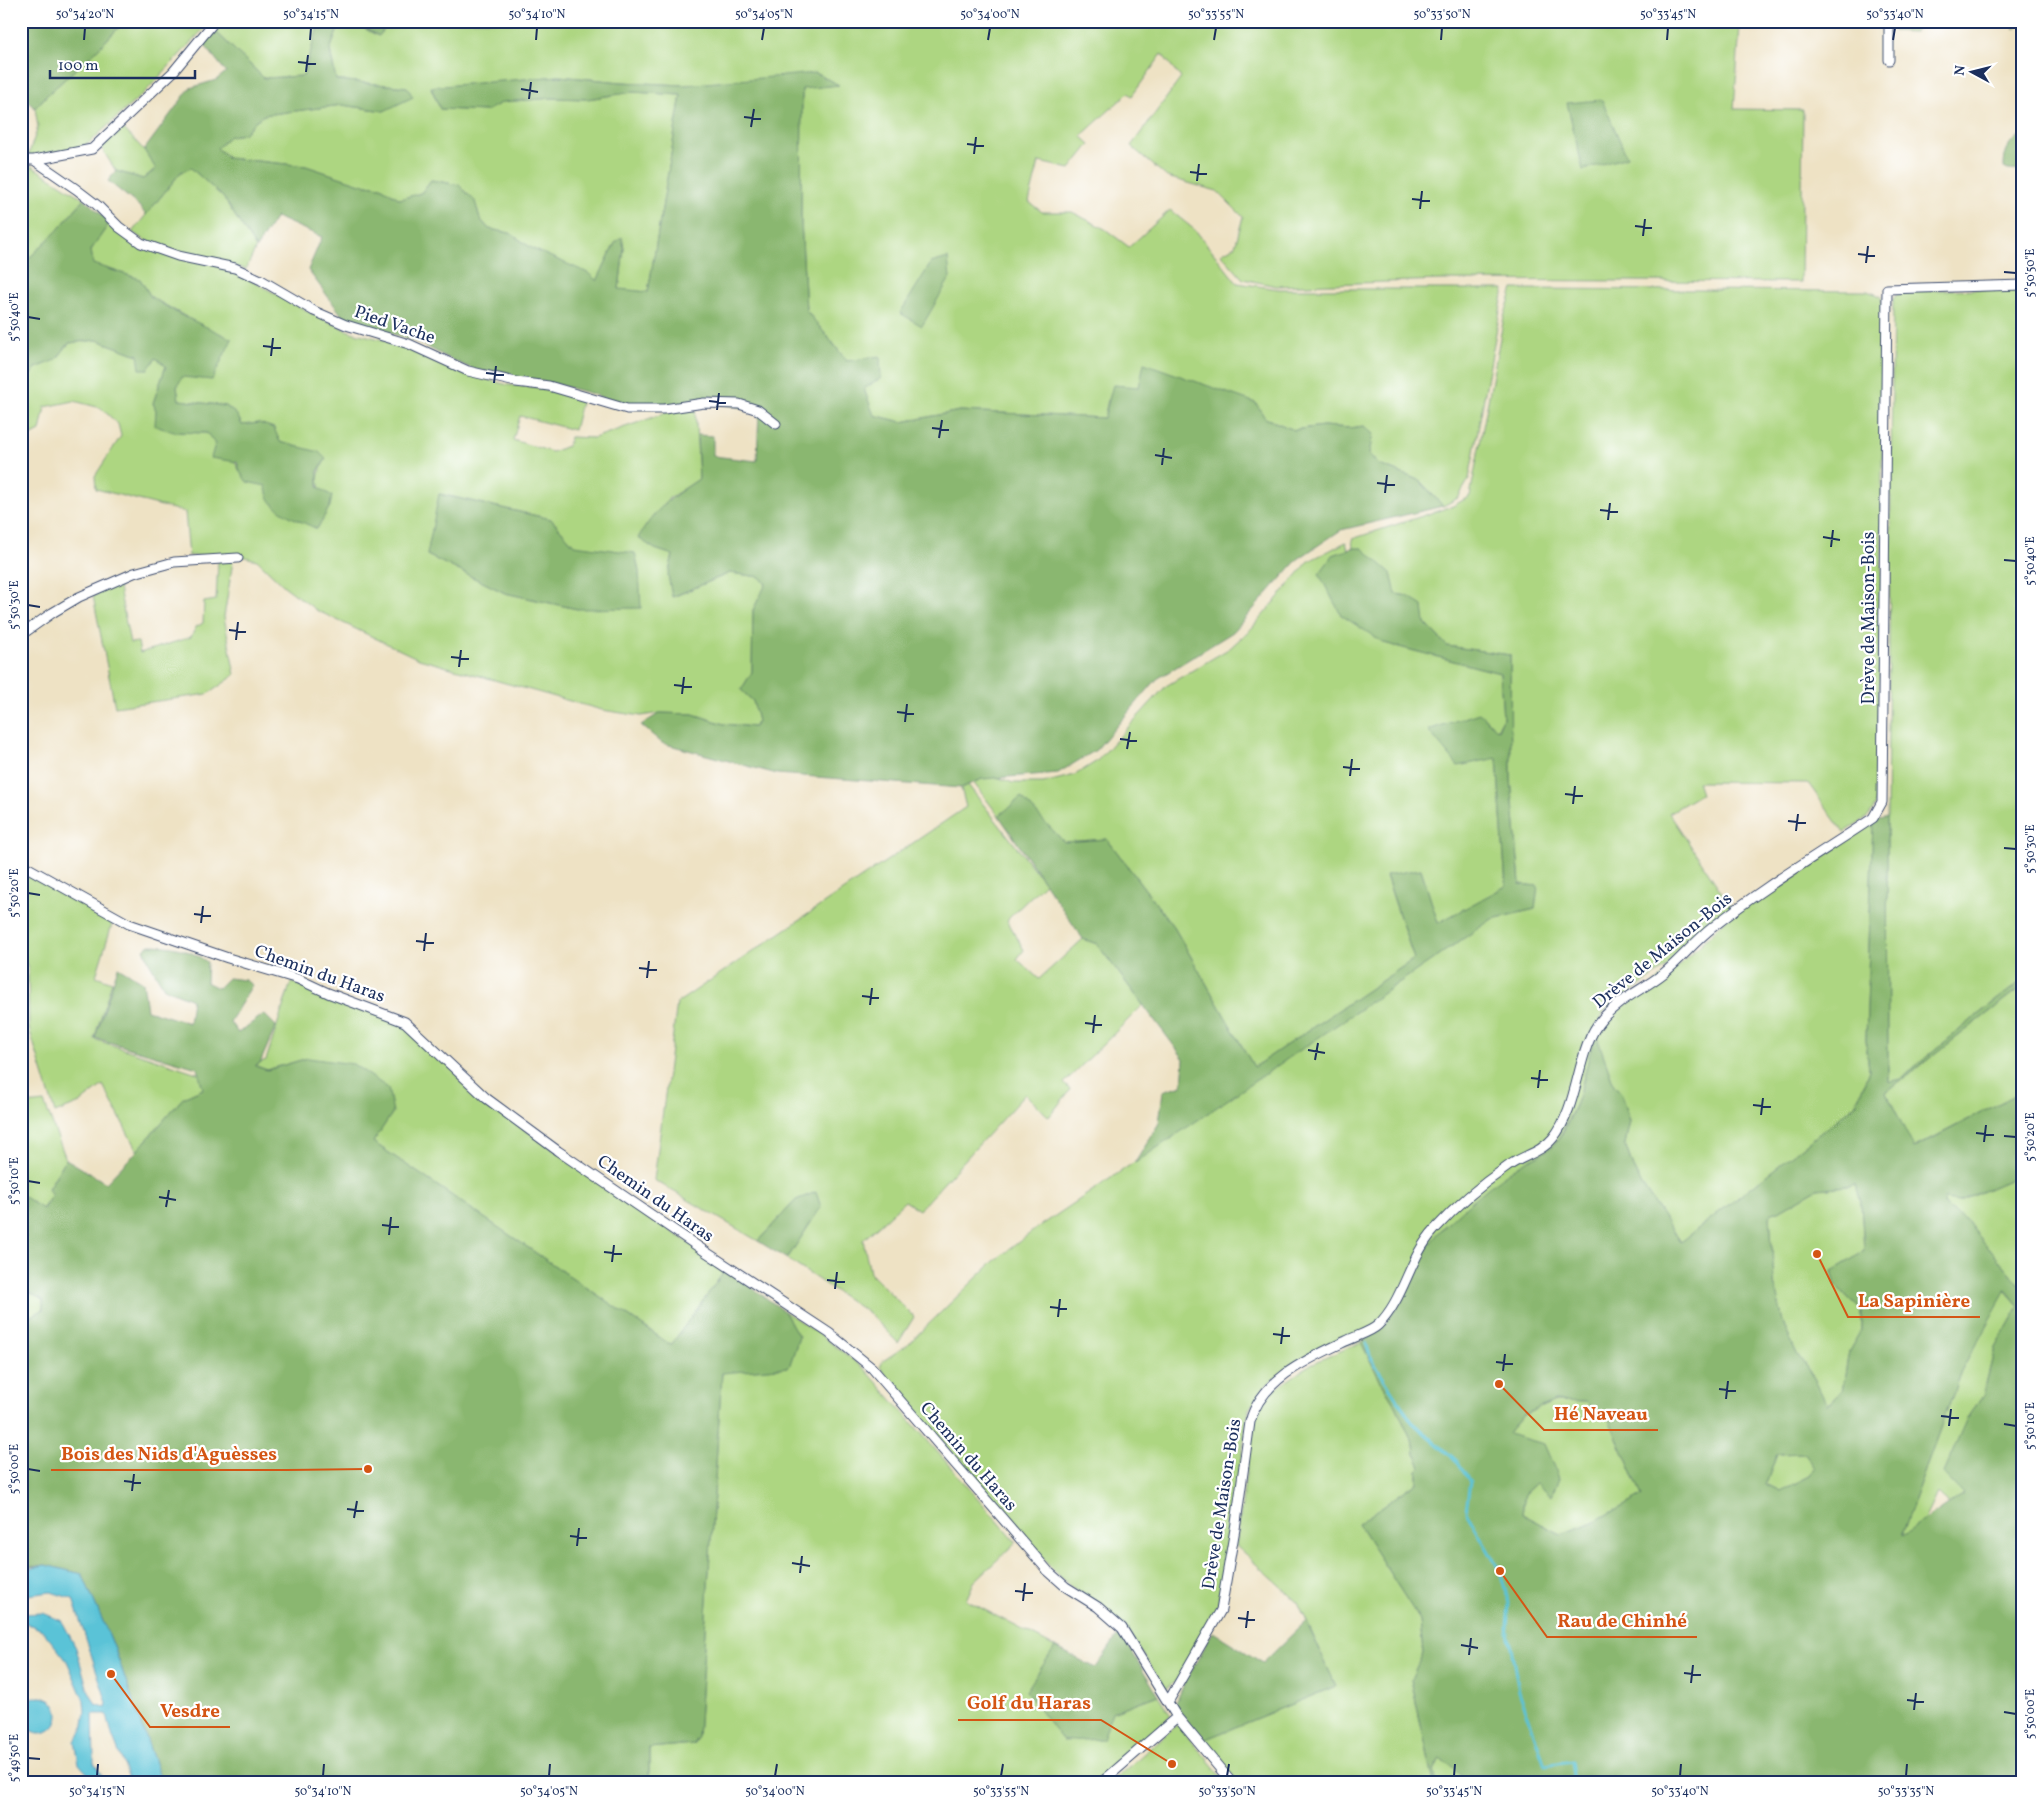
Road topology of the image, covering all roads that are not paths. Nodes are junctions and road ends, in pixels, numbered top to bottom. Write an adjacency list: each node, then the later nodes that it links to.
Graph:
1 (215, 21): 5 (street)
2 (1889, 21): 3 (street)
3 (1889, 60)
4 (21, 160): 5 (street)
5 (34, 160): 7 (street, Pied Vache)
6 (2023, 285): 11 (street, Drève de Maison-Bois)
7 (776, 424)
8 (238, 558): 9 (street)
9 (21, 635)
10 (21, 864): 11 (street, Chemin du Haras)
11 (1168, 1702): 12 (street, Chemin du Haras)
12 (1177, 1717): 13 (street); 14 (street, Chemin du Haras)
13 (1101, 1783)
14 (1232, 1783)

